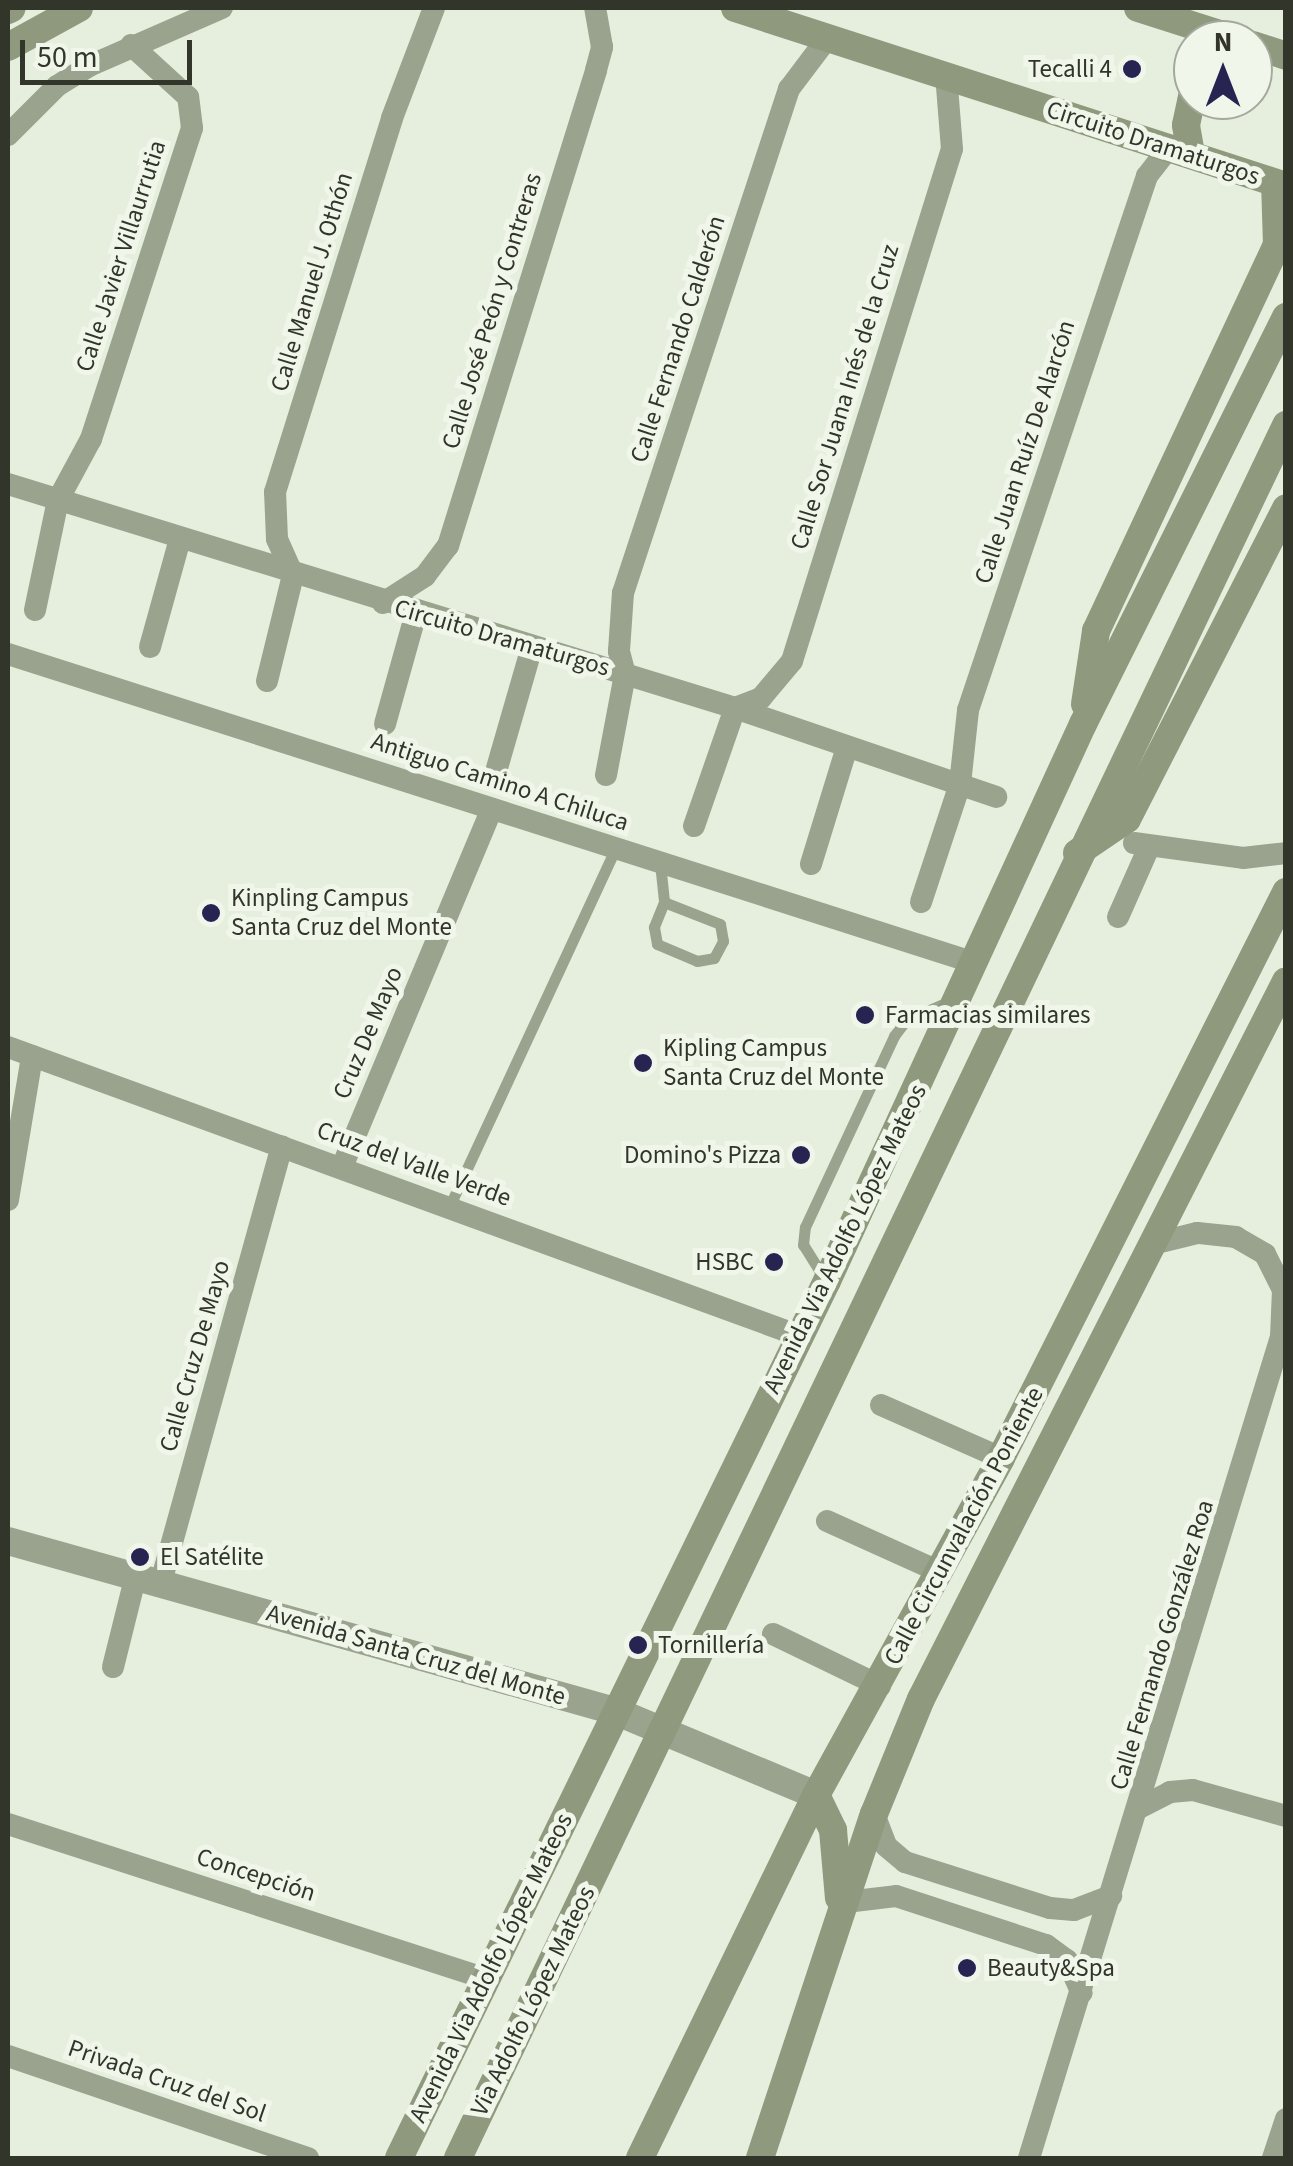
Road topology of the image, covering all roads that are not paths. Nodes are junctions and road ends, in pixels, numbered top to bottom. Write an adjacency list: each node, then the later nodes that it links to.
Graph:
1 (79, 8): 11 (main road)
2 (222, 8): 10 (street)
3 (434, 8): 23 (street, Calle Manuel J. Othón)
4 (595, 8): 24 (street, Calle José Peón y Contreras)
5 (736, 8): 9 (main road, Circuito Dramaturgos)
6 (819, 8): 9 (main road)
7 (1138, 8): 8 (main road)
8 (1176, 20)
9 (837, 38): 12 (main road, Circuito Dramaturgos); 30 (street, Calle Fernando Calderón)
10 (131, 45): 14 (street); 20 (street, Calle Javier Villaurrutia)
11 (8, 47)
12 (946, 74): 15 (main road, Circuito Dramaturgos); 32 (street, Calle Sor Juana Inés de la Cruz)
13 (1187, 120): 15 (main road)
14 (8, 135)
15 (1180, 151): 16 (main road, Circuito Dramaturgos); 38 (street, Calle Juan Ruíz De Alarcón)
16 (1280, 185): 34 (main road)
17 (1286, 316): 34 (main road, Avenida Via Adolfo López Mateos)
18 (1286, 425): 44 (main road, Avenida Via Adolfo López Mateos)
19 (8, 484): 20 (street, Circuito Dramaturgos)
20 (58, 500): 22 (street, Circuito Dramaturgos); 25 (street, Calle Javier Villaurrutia)
21 (1286, 508): 44 (main road)
22 (180, 538): 23 (street, Circuito Dramaturgos); 27 (street)
23 (293, 574): 24 (street, Circuito Dramaturgos); 31 (street)
24 (383, 603): 26 (street, Circuito Dramaturgos)
25 (34, 610)
26 (416, 612): 28 (street, Circuito Dramaturgos); 33 (street)
27 (150, 647)
28 (532, 647): 30 (street, Circuito Dramaturgos); 36 (street)
29 (8, 654): 40 (street, Antiguo Camino A Chiluca)
30 (625, 674): 32 (street, Circuito Dramaturgos); 37 (street, Calle Fernando Calderón)
31 (267, 681)
32 (735, 708): 35 (street, Circuito Dramaturgos); 41 (street)
33 (385, 724)
34 (1083, 724): 51 (main road, Avenida Via Adolfo López Mateos)
35 (848, 747): 38 (street, Circuito Dramaturgos); 46 (street)
36 (498, 768)
37 (606, 774)
38 (960, 784): 39 (street, Circuito Dramaturgos); 49 (street, Calle Juan Ruíz De Alarcón)
39 (996, 796)
40 (492, 809): 42 (street, Antiguo Camino A Chiluca); 57 (street, Cruz De Mayo)
41 (694, 826)
42 (616, 848): 45 (street, Antiguo Camino A Chiluca); 59 (lane)
43 (1286, 853): 50 (street)
44 (1076, 854): 73 (main road, Avenida Via Adolfo López Mateos)
45 (660, 862): 48 (lane); 51 (street, Antiguo Camino A Chiluca)
46 (811, 864)
47 (1286, 892): 64 (main road, Calle Circunvalación Poniente)
48 (664, 902): 48 (lane)
49 (921, 902)
50 (1118, 917)
51 (975, 964): 53 (main road, Avenida Via Adolfo López Mateos)
52 (1286, 982): 60 (main road, Calle Circunvalación Poniente)
53 (959, 998): 61 (main road, Avenida Via Adolfo López Mateos); 61 (lane)
54 (8, 1047): 55 (street, Cruz del Valle Verde)
55 (32, 1056): 56 (street, Cruz del Valle Verde); 58 (street)
56 (282, 1146): 57 (street, Cruz del Valle Verde); 68 (street, Calle Cruz De Mayo)
57 (342, 1167): 59 (street, Cruz del Valle Verde)
58 (8, 1200)
59 (450, 1206): 62 (street, Cruz del Valle Verde)
60 (1157, 1243): 75 (street, Calle Fernando González Roa); 76 (main road, Calle Circunvalación Poniente)
61 (827, 1281): 62 (main road, Avenida Via Adolfo López Mateos)
62 (800, 1336): 72 (main road, Avenida Via Adolfo López Mateos)
63 (880, 1405): 64 (street)
64 (1001, 1458): 67 (main road, Calle Circunvalación Poniente)
65 (827, 1521): 67 (street)
66 (8, 1541): 68 (street, Avenida Santa Cruz del Monte)
67 (940, 1572): 71 (main road, Calle Circunvalación Poniente)
68 (148, 1578): 70 (street, Calle Cruz De Mayo); 72 (street, Avenida Santa Cruz del Monte)
69 (773, 1634): 71 (street)
70 (112, 1667)
71 (880, 1686): 74 (main road, Calle Circunvalación Poniente)
72 (615, 1711): 73 (street, Avenida Santa Cruz del Monte); 82 (main road, Avenida Via Adolfo López Mateos)
73 (664, 1730): 74 (street, Avenida Santa Cruz del Monte); 79 (main road, Avenida Via Adolfo López Mateos)
74 (816, 1795): 81 (main road); 85 (main road, Calle Circunvalación Poniente)
75 (1140, 1808): 77 (street); 80 (street, Calle Fernando González Roa)
76 (874, 1814): 80 (street); 81 (main road, Calle Circunvalación Poniente)
77 (1286, 1816)
78 (8, 1824): 82 (street, Concepción)
79 (609, 1843): 88 (main road, Via Adolfo López Mateos)
80 (1112, 1896): 83 (street, Calle Fernando González Roa)
81 (843, 1910): 83 (street); 89 (main road, Calle Circunvalación Poniente)
82 (487, 1978): 87 (main road, Avenida Via Adolfo López Mateos)
83 (1082, 1992): 90 (street, Calle Fernando González Roa)
84 (8, 2056): 86 (street, Privada Cruz del Sol)
85 (642, 2157)
86 (308, 2158)
87 (399, 2158)
88 (458, 2158)
89 (760, 2158)
90 (1030, 2158)

